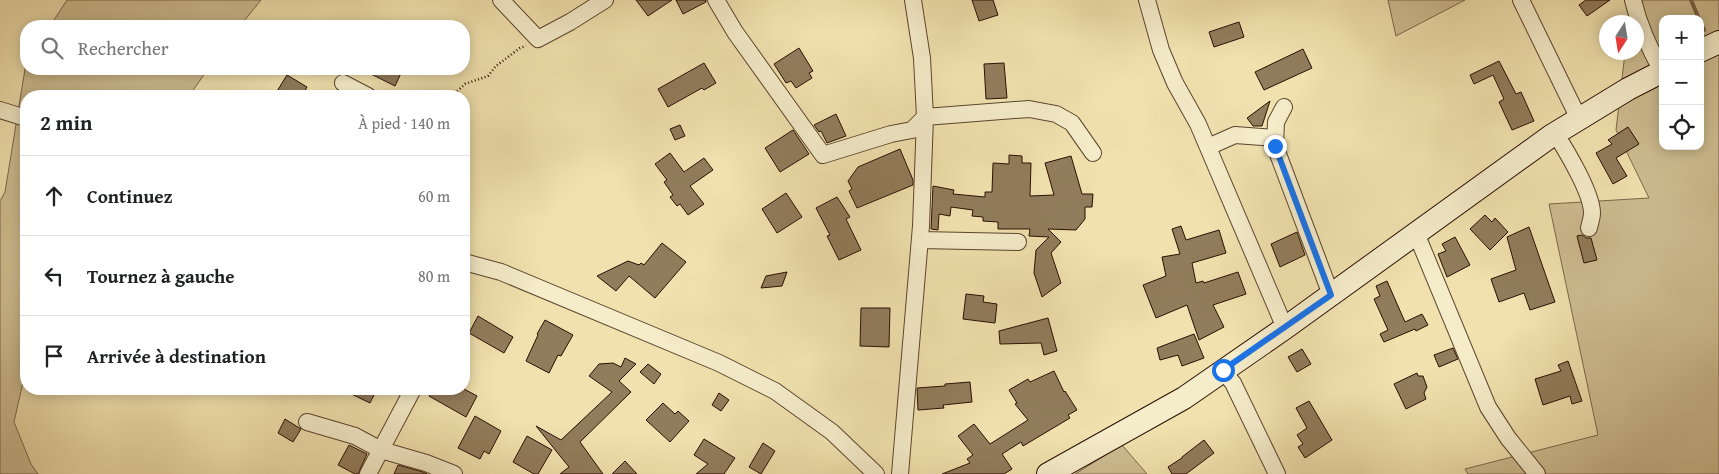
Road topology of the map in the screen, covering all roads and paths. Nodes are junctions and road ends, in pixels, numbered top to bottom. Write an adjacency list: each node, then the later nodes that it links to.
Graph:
1 (501, 0): 8 (street)
2 (605, 0): 8 (street)
3 (716, 0): 19 (street)
4 (913, 0): 19 (street)
5 (1147, 0): 23 (street)
6 (1522, 0): 20 (street)
7 (1633, 0): 11 (street)
8 (538, 39): 15 (path)
9 (1719, 42): 10 (street)
10 (1704, 50)
11 (1659, 65)
12 (1659, 73): 20 (street)
13 (343, 83): 14 (street)
14 (356, 90)
15 (458, 90)
16 (1284, 107): 22 (street)
17 (0, 110): 18 (street)
18 (20, 116)
19 (925, 116): 24 (street); 27 (street)
20 (1579, 119): 21 (street)
21 (1555, 133): 25 (street); 26 (street)
22 (1276, 138): 23 (street); 30 (street)
23 (1208, 147): 31 (street)
24 (1093, 153)
25 (1589, 228)
26 (1416, 233): 30 (street); 42 (street)
27 (920, 240): 28 (street); 39 (street)
28 (1018, 242)
29 (470, 266): 38 (street)
30 (1331, 295): 31 (street)
31 (1285, 328): 32 (street)
32 (1223, 370): 40 (street); 41 (street)
33 (410, 395): 35 (street)
34 (307, 422): 35 (street)
35 (381, 450): 36 (street); 37 (street)
36 (368, 474)
37 (454, 474)
38 (876, 474)
39 (900, 474)
40 (1048, 474)
41 (1277, 474)
42 (1537, 474)

